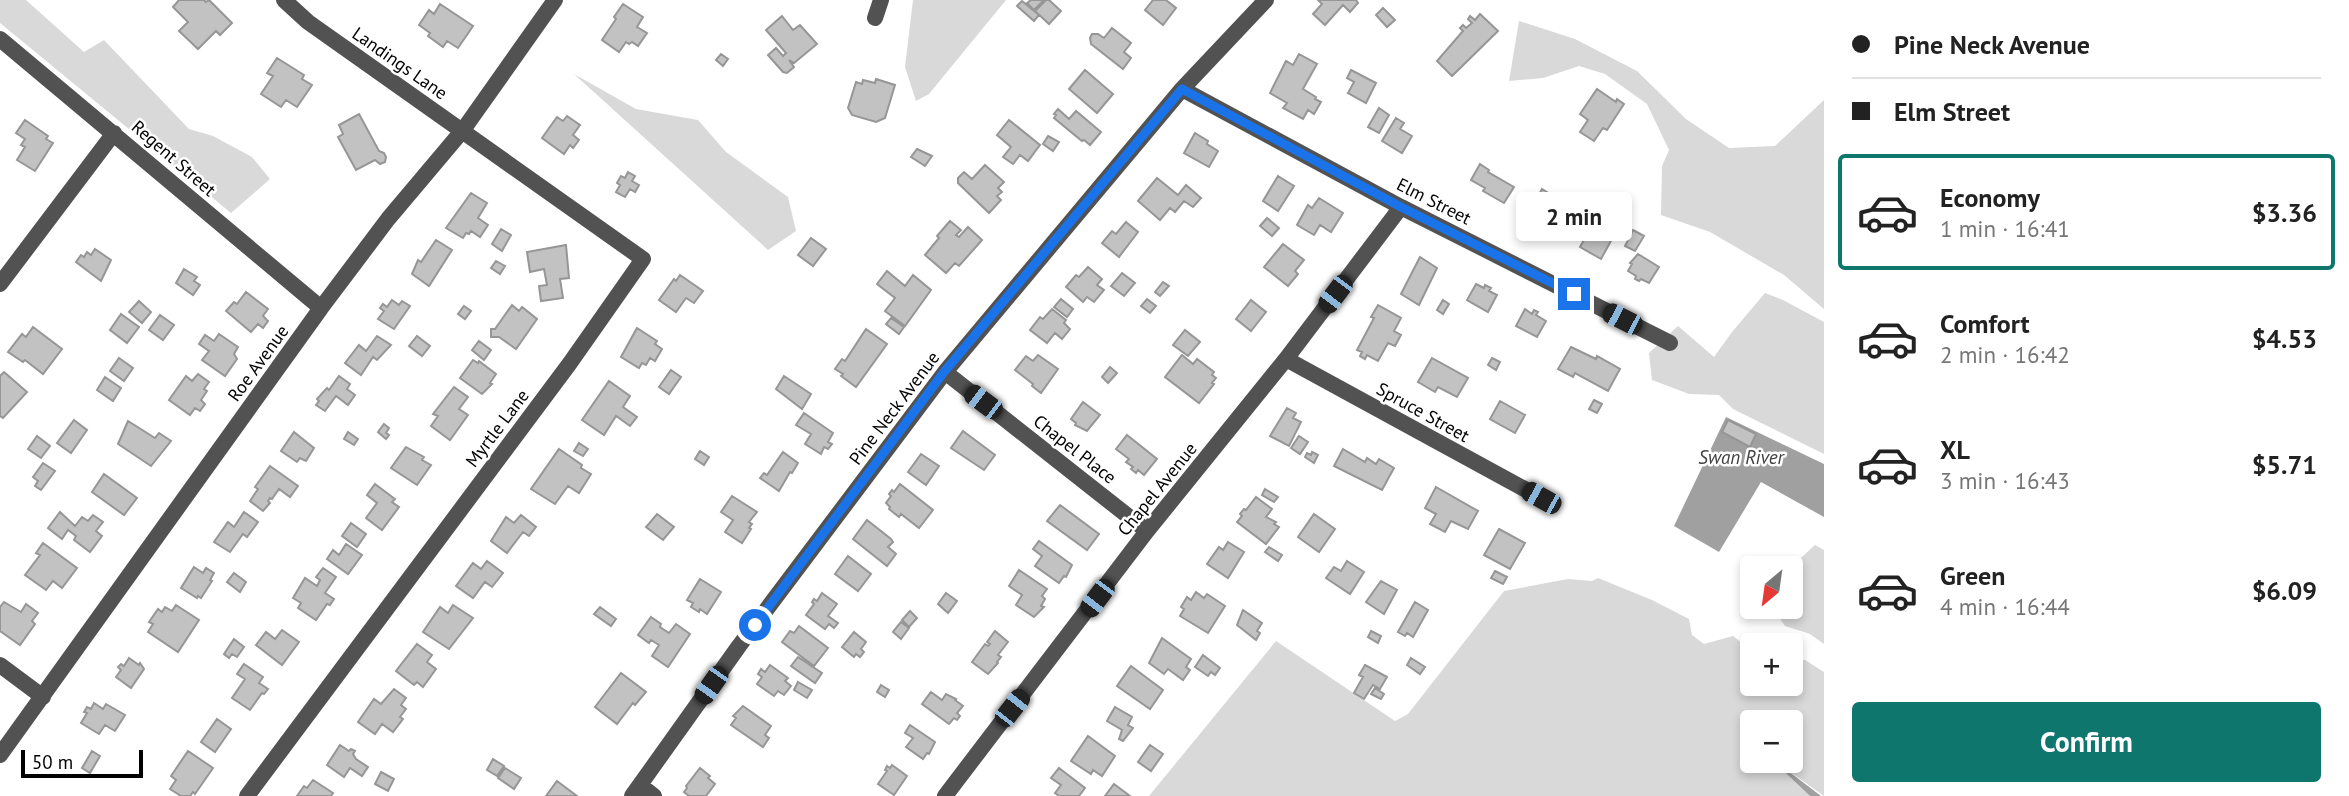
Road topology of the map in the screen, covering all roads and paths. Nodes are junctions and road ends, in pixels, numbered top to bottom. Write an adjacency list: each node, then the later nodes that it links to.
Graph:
1 (284, 0): 8 (street, Landings Lane)
2 (555, 0): 8 (street, Roe Avenue)
3 (881, 0): 5 (street)
4 (1266, 0): 7 (street, Pine Neck Avenue)
5 (875, 18)
6 (0, 39): 9 (street, Regent Street)
7 (1182, 89): 10 (street, Elm Street); 15 (street, Pine Neck Avenue)
8 (463, 130): 12 (street, Roe Avenue); 22 (street, Myrtle Lane)
9 (114, 133): 11 (street); 12 (street, Regent Street)
10 (1401, 207): 13 (street, Elm Street); 14 (street, Chapel Avenue)
11 (0, 284)
12 (321, 307): 19 (street, Roe Avenue)
13 (1670, 343)
14 (1286, 359): 16 (street, Spruce Street); 17 (street, Chapel Avenue)
15 (944, 372): 17 (street, Chapel Place); 21 (street, Pine Neck Avenue)
16 (1541, 498)
17 (1147, 531): 24 (street, Chapel Avenue)
18 (0, 665): 19 (street)
19 (43, 697): 20 (street, Roe Avenue)
20 (0, 755)
21 (636, 790): 23 (street)
22 (247, 796)
23 (654, 796)
24 (945, 796)

